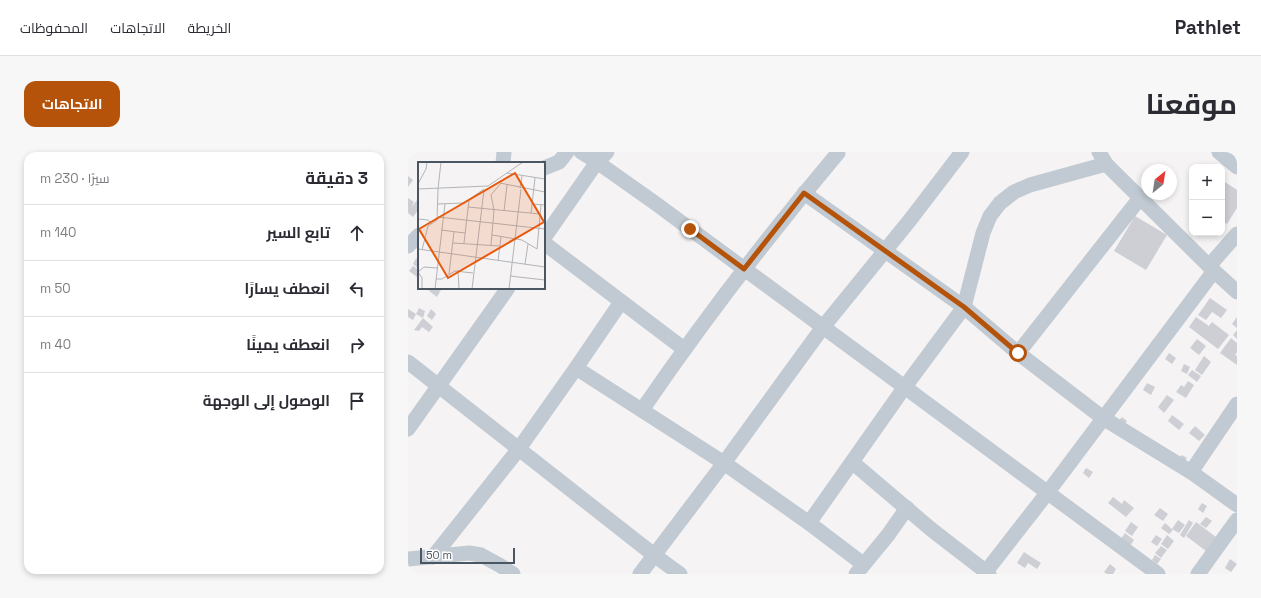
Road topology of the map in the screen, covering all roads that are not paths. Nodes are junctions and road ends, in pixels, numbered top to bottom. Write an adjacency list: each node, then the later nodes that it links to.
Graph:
1 (504, 152): 9 (street)
2 (567, 152): 11 (street)
3 (581, 152): 7 (street)
4 (838, 152): 12 (street)
5 (962, 152): 19 (street)
6 (1219, 152): 10 (street)
7 (602, 157): 16 (street); 20 (street)
8 (1102, 158): 13 (street); 25 (street)
9 (503, 162)
10 (1237, 167)
11 (545, 168)
12 (804, 193): 19 (street); 20 (street)
13 (1140, 198): 21 (street); 28 (street)
14 (1237, 234): 21 (street)
15 (418, 236): 18 (street)
16 (545, 237)
17 (545, 244): 24 (street)
18 (408, 246)
19 (886, 250): 25 (street); 26 (street)
20 (744, 269): 26 (street); 27 (street)
21 (1211, 269): 23 (street); 35 (street)
22 (507, 289): 31 (street)
23 (1237, 292)
24 (621, 302): 27 (street); 30 (street)
25 (964, 307): 28 (street); 32 (street)
26 (823, 327): 32 (street); 39 (street)
27 (684, 349): 33 (street)
28 (1018, 353): 35 (street)
29 (408, 362): 31 (street)
30 (576, 368): 33 (street); 37 (street)
31 (438, 386): 36 (street); 37 (street)
32 (904, 388): 38 (street); 41 (street)
33 (642, 410): 39 (street)
34 (1235, 410): 40 (street)
35 (1103, 418): 40 (street); 41 (street)
36 (408, 429)
37 (518, 450): 46 (street); 47 (street)
38 (852, 462): 43 (street); 45 (street)
39 (724, 463): 45 (street); 46 (street)
40 (1191, 472): 42 (street)
41 (1048, 492): 51 (street); 54 (street)
42 (1237, 505)
43 (907, 508): 49 (street); 51 (street)
44 (1237, 520): 55 (street)
45 (810, 523): 49 (street)
46 (654, 555): 52 (street); 53 (street)
47 (433, 557): 48 (street); 50 (street)
48 (408, 559)
49 (859, 569)
50 (504, 571)
51 (986, 573)
52 (640, 574)
53 (680, 574)
54 (1158, 574)
55 (1198, 574)

